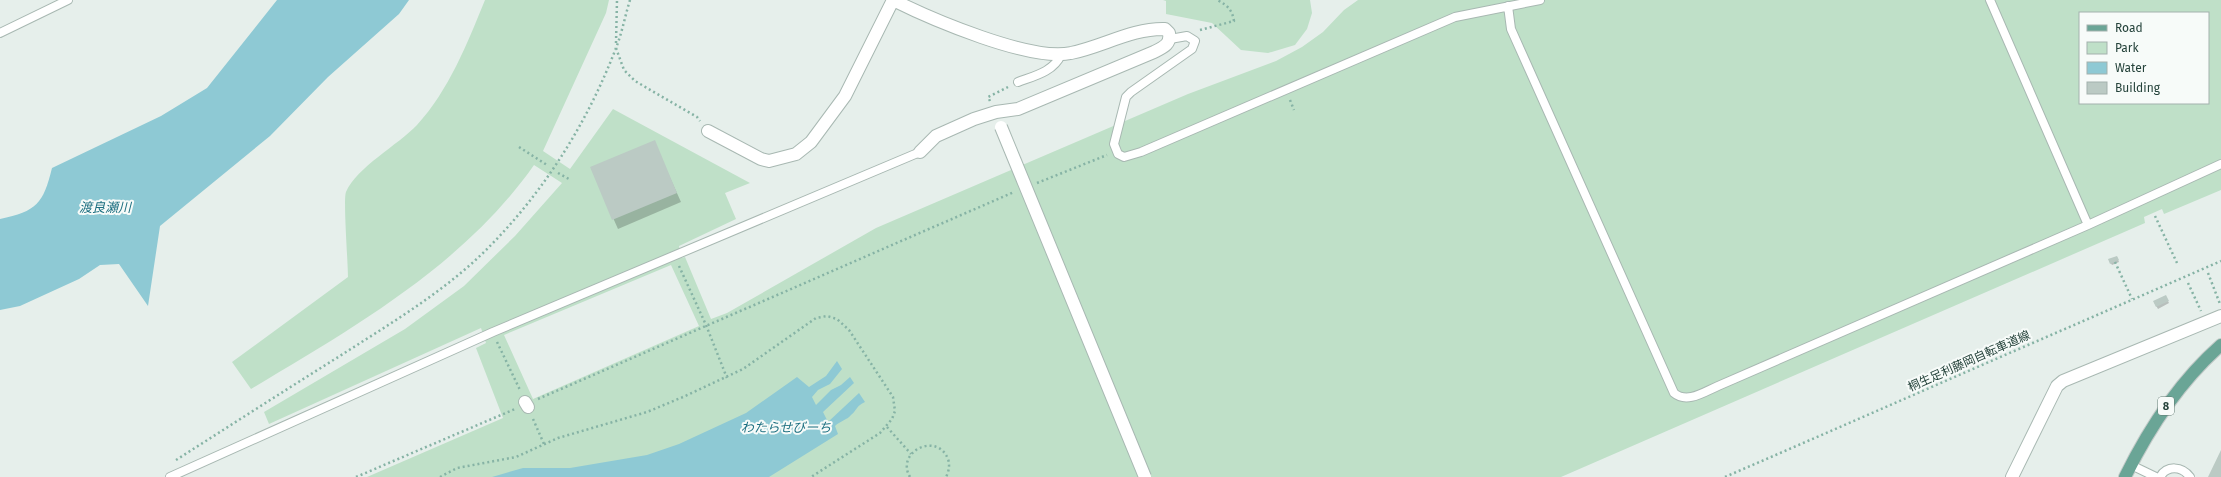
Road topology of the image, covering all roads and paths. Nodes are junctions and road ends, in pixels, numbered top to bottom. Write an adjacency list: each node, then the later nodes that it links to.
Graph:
1 (68, 0): 9 (lane)
2 (617, 0): 12 (path)
3 (630, 0): 12 (path)
4 (893, 0): 13 (street); 17 (street)
5 (1217, 0): 10 (path)
6 (1540, 0): 8 (lane)
7 (1990, 0): 28 (lane)
8 (1508, 6): 20 (lane); 28 (lane)
9 (0, 33)
10 (1187, 36): 11 (lane); 20 (lane)
11 (1170, 39): 13 (street); 16 (street)
12 (616, 48): 17 (path); 47 (path)
13 (1061, 55): 14 (lane)
14 (1018, 82): 15 (path)
15 (994, 94)
16 (996, 112): 19 (street); 56 (street, bridge)
17 (708, 131)
18 (518, 147): 22 (path)
19 (920, 152): 50 (lane)
20 (1118, 154): 25 (path)
21 (2221, 164): 28 (lane)
22 (547, 165)
23 (558, 172): 24 (path)
24 (569, 179)
25 (1030, 185)
26 (1016, 191): 39 (path)
27 (2156, 216): 32 (path)
28 (2088, 225)
29 (2221, 261): 35 (path, 桐生足利藤岡自転車道線)
30 (678, 262): 39 (path)
31 (2115, 262): 35 (path)
32 (2177, 263)
33 (2208, 273): 36 (path)
34 (2188, 283): 37 (path)
35 (2132, 299): 57 (path, 桐生足利藤岡自転車道線)
36 (2221, 306)
37 (2202, 314)
38 (2221, 316): 58 (street)
39 (707, 327): 42 (path); 43 (path)
40 (496, 339): 43 (path)
41 (2221, 345): 48 (main road, 8)
42 (727, 378): 44 (path); 45 (path)
43 (527, 404): 45 (path); 51 (path)
44 (887, 427): 46 (path); 53 (path)
45 (544, 444): 52 (path)
46 (911, 454): 49 (path); 55 (path)
47 (172, 462)
48 (2131, 465): 59 (main road, 8); 60 (lane)
49 (909, 476): 54 (path)
50 (170, 477)
51 (356, 477)
52 (440, 477)
53 (811, 477)
54 (905, 477)
55 (946, 477)
56 (1145, 477)
57 (1725, 477)
58 (2012, 477)
59 (2125, 477)
60 (2156, 477)
61 (2160, 477): 62 (lane)
62 (2190, 477)

